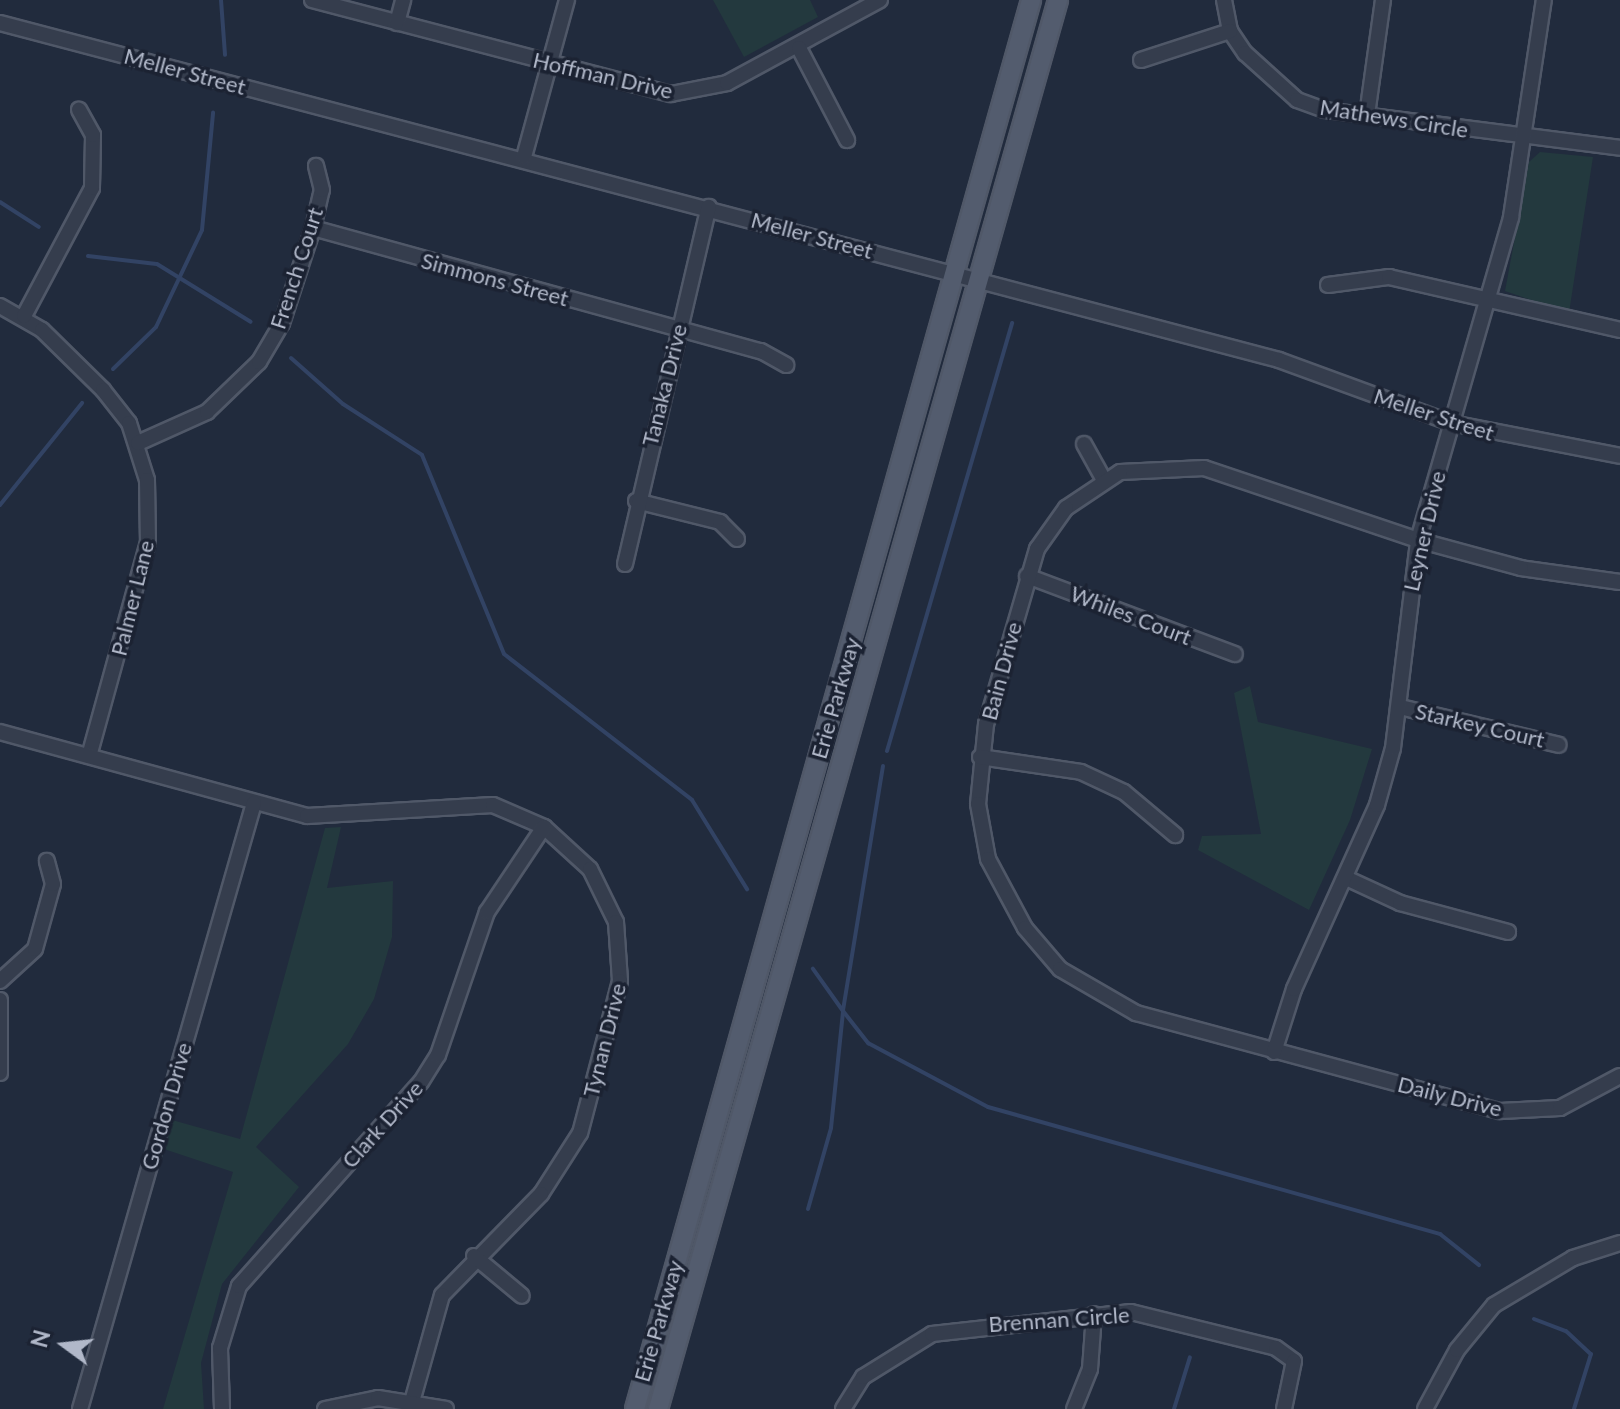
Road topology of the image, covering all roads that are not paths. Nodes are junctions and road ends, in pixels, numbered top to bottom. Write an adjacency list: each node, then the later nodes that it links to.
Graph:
1 (312, 0): 11 (street, Hoffman Drive)
2 (403, 0): 11 (street)
3 (567, 0): 15 (street)
4 (880, 0): 13 (street, Hoffman Drive)
5 (1031, 0): 25 (main road, Erie Parkway)
6 (1058, 0): 26 (main road, Erie Parkway)
7 (1224, 0): 12 (street)
8 (1383, 0): 17 (street)
9 (1544, 0): 18 (street, Leyner Drive)
10 (0, 23): 21 (street, Meller Street)
11 (397, 23): 15 (street, Hoffman Drive)
12 (1230, 31): 14 (street); 17 (street, Mathews Circle)
13 (799, 48): 15 (street, Hoffman Drive); 19 (street)
14 (1141, 60)
15 (547, 63): 21 (street)
16 (79, 110): 30 (street)
17 (1367, 115): 18 (street, Mathews Circle)
18 (1522, 137): 20 (street, Mathews Circle); 28 (street, Leyner Drive)
19 (847, 140)
20 (1620, 148)
21 (524, 157): 23 (street, Meller Street)
22 (316, 166): 24 (street, French Court)
23 (709, 207): 25 (street, Meller Street); 31 (street, Tanaka Drive)
24 (313, 228): 31 (street, Simmons Street); 35 (street, French Court)
25 (954, 274): 26 (street, Meller Street); 71 (main road, Erie Parkway)
26 (978, 281): 34 (street, Meller Street); 72 (main road, Erie Parkway)
27 (1328, 285): 28 (street)
28 (1490, 303): 32 (street); 34 (street, Leyner Drive)
29 (0, 306): 30 (street, Palmer Lane)
30 (24, 316): 35 (street, Palmer Lane)
31 (679, 328): 33 (street, Simmons Street); 39 (street, Tanaka Drive)
32 (1620, 330)
33 (786, 365)
34 (1451, 423): 37 (street, Meller Street); 41 (street, Leyner Drive)
35 (138, 443): 49 (street, Palmer Lane)
36 (1084, 444): 38 (street)
37 (1620, 456)
38 (1103, 478): 41 (street, Bain Drive); 43 (street, Bain Drive)
39 (636, 501): 40 (street); 42 (street, Tanaka Drive)
40 (737, 539)
41 (1418, 540): 44 (street); 46 (street, Leyner Drive)
42 (625, 564)
43 (1027, 576): 45 (street, Whiles Court); 50 (street, Bain Drive)
44 (1620, 582)
45 (1235, 654)
46 (1400, 707): 48 (street, Starkey Court); 55 (street, Leyner Drive)
47 (0, 732): 49 (street, Tynan Drive)
48 (1559, 745)
49 (89, 756): 51 (street, Tynan Drive)
50 (980, 757): 53 (street); 59 (street, Bain Drive)
51 (254, 803): 52 (street, Tynan Drive); 67 (street, Gordon Drive)
52 (544, 827): 63 (street, Tynan Drive); 68 (street, Clark Drive)
53 (1175, 835)
54 (47, 861): 57 (street)
55 (1346, 878): 56 (street); 59 (street, Leyner Drive)
56 (1508, 932)
57 (0, 981)
58 (0, 1000): 60 (street)
59 (1274, 1052): 61 (street, Daily Drive)
60 (0, 1073)
61 (1620, 1076)
62 (1620, 1243): 76 (street)
63 (474, 1256): 64 (street); 66 (street, Tynan Drive)
64 (522, 1296)
65 (1094, 1314): 73 (street, Brennan Circle); 74 (street); 75 (street, Brennan Circle)
66 (411, 1404): 69 (street); 70 (street)
67 (80, 1409)
68 (222, 1409)
69 (325, 1409)
70 (446, 1409)
71 (635, 1409)
72 (658, 1409)
73 (843, 1409)
74 (1074, 1409)
75 (1284, 1409)
76 (1425, 1409)

